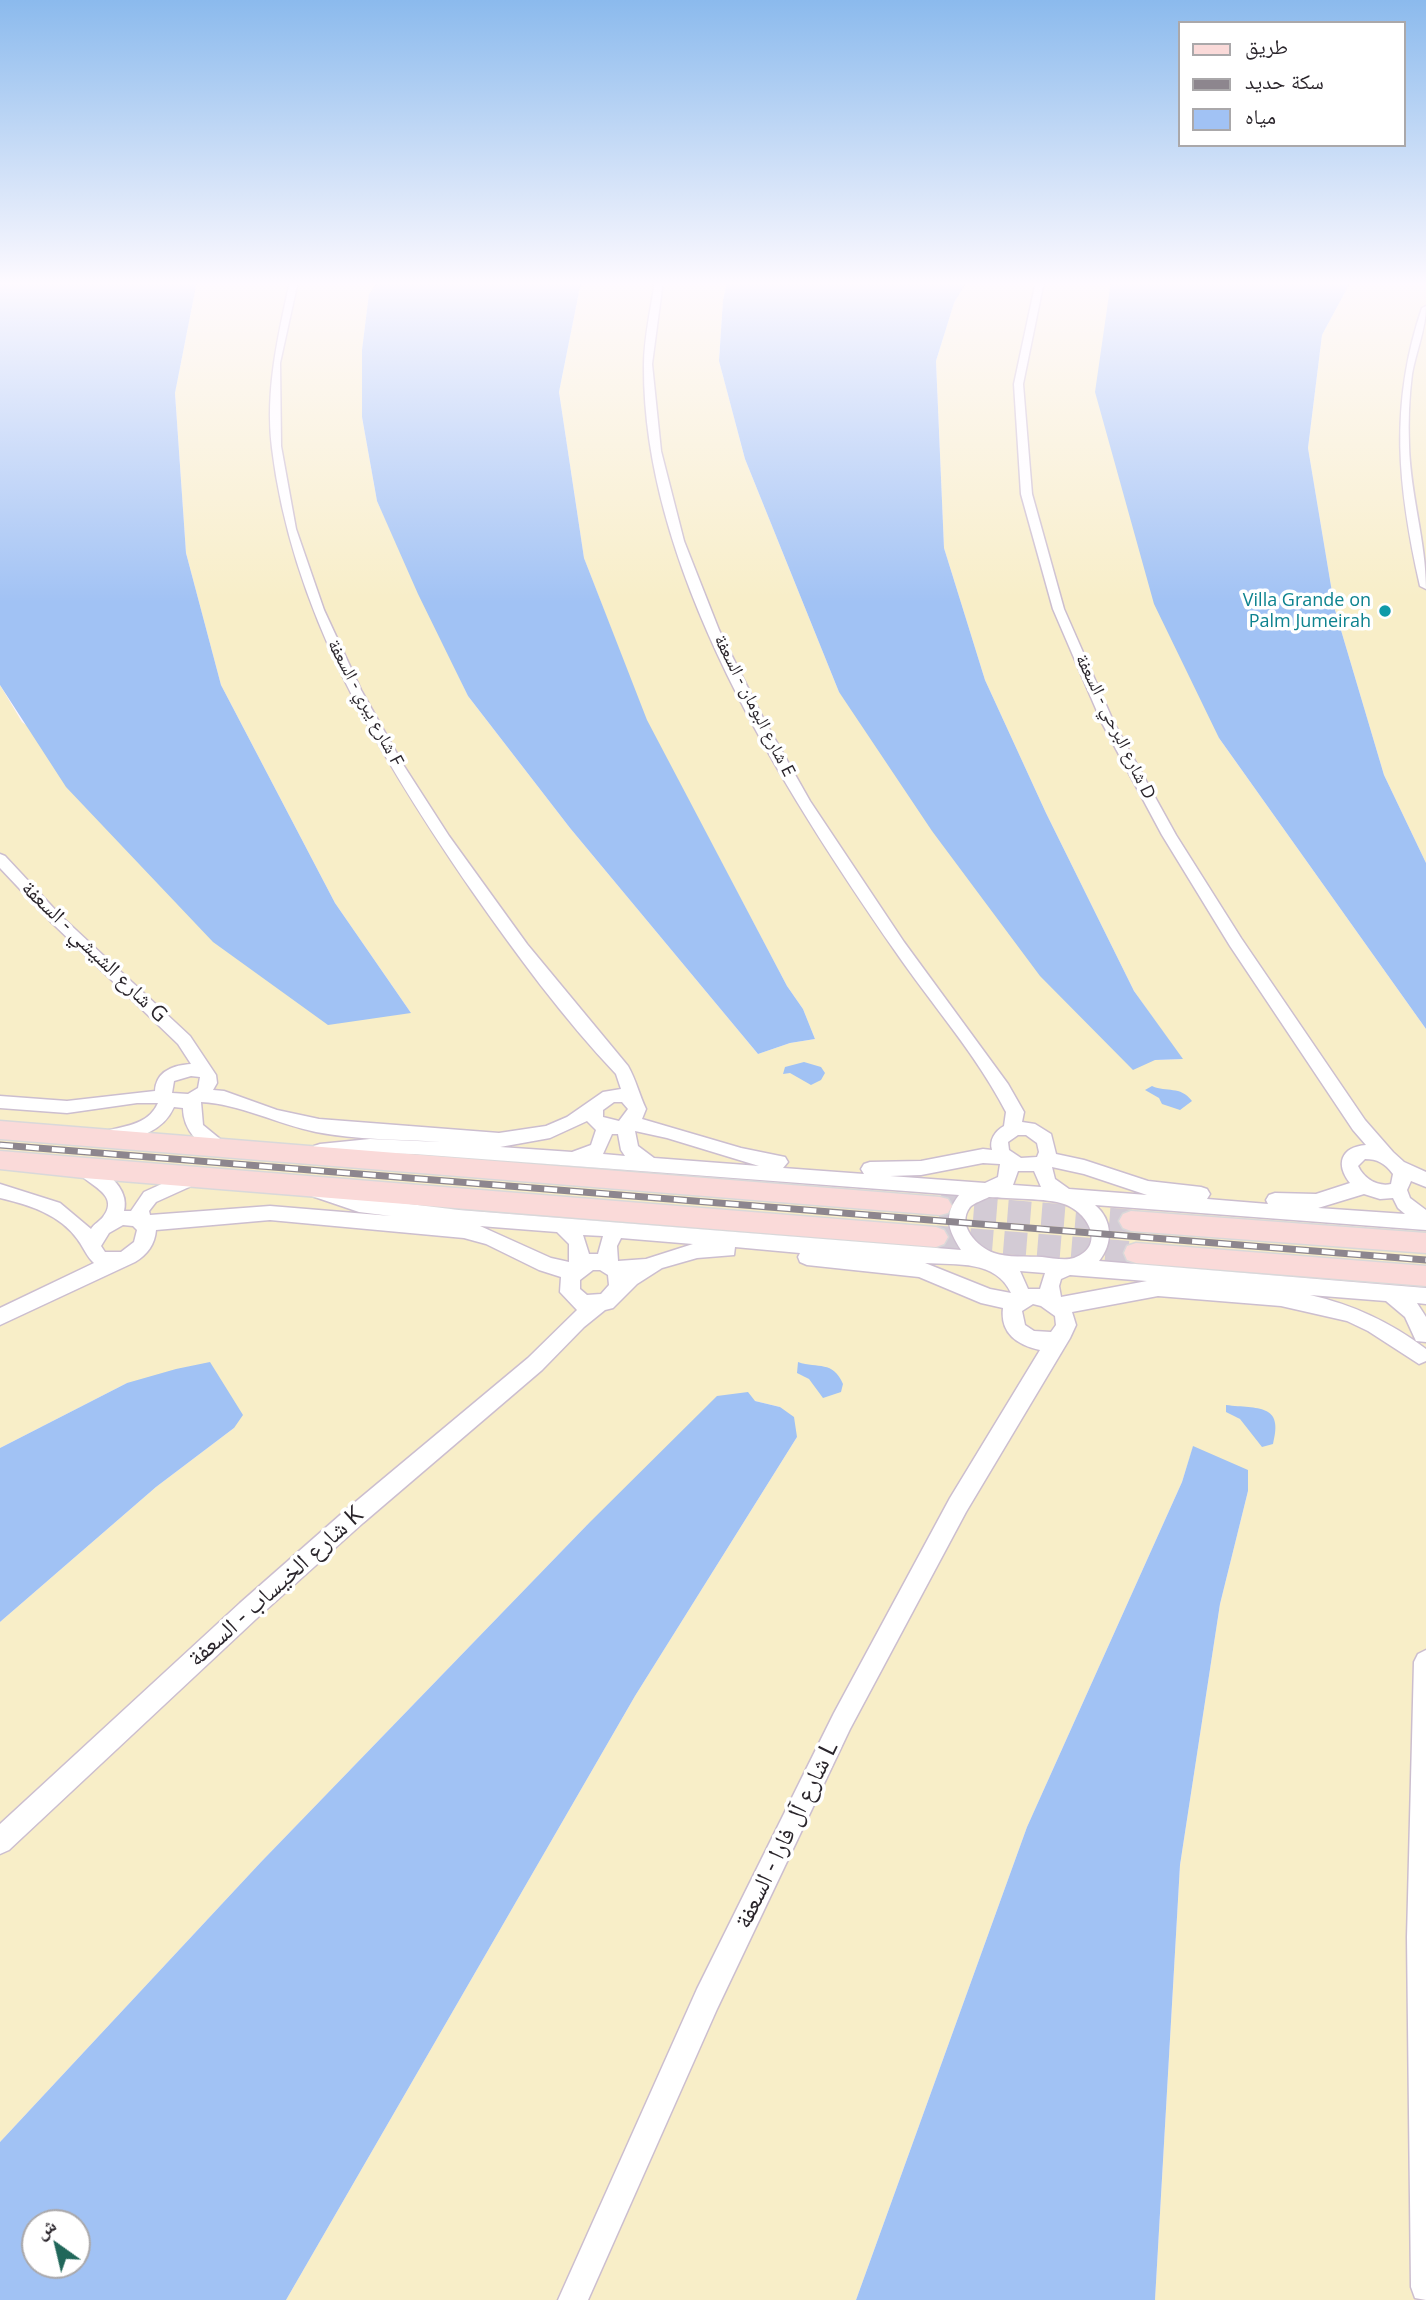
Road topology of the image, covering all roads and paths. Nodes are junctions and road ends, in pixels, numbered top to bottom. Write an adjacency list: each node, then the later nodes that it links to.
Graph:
1 (274, 388): 8 (street, شارع يبري - السعفة F)
2 (651, 388): 10 (street, شارع البومان - السعفة E)
3 (1019, 388): 18 (street, شارع البرحي - السعفة D)
4 (1407, 388): 5 (street)
5 (1426, 586)
6 (0, 859): 7 (street, شارع الشيشي - السعفة G)
7 (187, 1045): 9 (street, شارع الشيشي - السعفة G); 11 (street)
8 (617, 1065): 12 (street); 16 (street, شارع يبري - السعفة F)
9 (207, 1075): 11 (street); 13 (street); 14 (street, شارع الشيشي - السعفة G)
10 (996, 1079): 21 (street, شارع البومان - السعفة E); 23 (street, شارع البومان - السعفة E)
11 (170, 1086): 13 (street); 15 (street); 20 (street)
12 (609, 1096): 16 (street); 17 (street)
13 (196, 1098): 14 (street); 22 (street)
14 (232, 1100): 17 (street)
15 (0, 1102)
16 (630, 1114): 17 (street); 21 (street); 28 (street, شارع يبري - السعفة F)
17 (600, 1119): 26 (street)
18 (1359, 1125): 24 (street, شارع البرحي - السعفة D); 31 (street, شارع البرحي - السعفة D)
19 (0, 1130): 20 (main road)
20 (101, 1138): 22 (main road)
21 (1006, 1147): 23 (street); 23 (street); 35 (street)
22 (222, 1148): 25 (main road)
23 (1044, 1150): 38 (street, شارع البومان - السعفة E); 39 (street)
24 (1361, 1152): 30 (street); 31 (street)
25 (300, 1154): 26 (street); 40 (main road)
26 (578, 1157): 28 (street)
27 (0, 1160): 29 (main road)
28 (664, 1165): 35 (street)
29 (84, 1169): 32 (main road); 47 (street)
30 (1350, 1172): 36 (street); 39 (street)
31 (1396, 1174): 33 (street); 36 (street); 45 (street, شارع البرحي - السعفة D)
32 (192, 1178): 34 (main road); 46 (street)
33 (1426, 1183)
34 (306, 1186): 48 (street); 50 (main road)
35 (993, 1189): 38 (street); 55 (street)
36 (1370, 1189): 39 (street); 42 (street)
37 (0, 1191): 41 (street)
38 (1068, 1196): 42 (street); 58 (street, شارع البومان - السعفة E)
39 (1326, 1198)
40 (940, 1206)
41 (69, 1218): 47 (street); 53 (street)
42 (1363, 1219): 45 (street)
43 (191, 1221): 46 (street); 52 (street); 57 (street)
44 (1131, 1221): 51 (main road)
45 (1426, 1221)
46 (142, 1223): 47 (street); 52 (street)
47 (107, 1224): 53 (street)
48 (560, 1225): 49 (street); 59 (street)
49 (617, 1230): 55 (street); 60 (street)
50 (936, 1237)
51 (1426, 1243)
52 (143, 1245): 56 (street)
53 (93, 1250): 56 (street); 62 (street)
54 (1136, 1253): 61 (main road)
55 (989, 1259): 58 (street); 69 (street)
56 (120, 1260): 62 (street)
57 (540, 1262): 59 (street); 64 (street)
58 (1067, 1267): 63 (street); 67 (street)
59 (575, 1270): 60 (street); 64 (street)
60 (615, 1274): 68 (street); 69 (street)
61 (1426, 1276)
62 (66, 1285): 70 (street)
63 (1388, 1292): 65 (street); 74 (street)
64 (571, 1294): 68 (street); 73 (street, شارع الخيساب - السعفة K)
65 (1426, 1296)
66 (1101, 1298): 67 (street); 71 (street); 74 (street)
67 (1055, 1303): 69 (street); 71 (street)
68 (599, 1304): 73 (street, شارع الخيساب - السعفة K)
69 (1018, 1307): 72 (street)
70 (0, 1317)
71 (1061, 1332): 72 (street); 75 (street, شارع آل فارا - السعفة L)
72 (1025, 1338): 75 (street)
73 (558, 1341): 77 (street, شارع الخيساب - السعفة K)
74 (1423, 1345)
75 (1029, 1384): 79 (street, شارع آل فارا - السعفة L)
76 (1426, 1662): 78 (street)
77 (0, 1841)
78 (1426, 2287)
79 (573, 2300)

